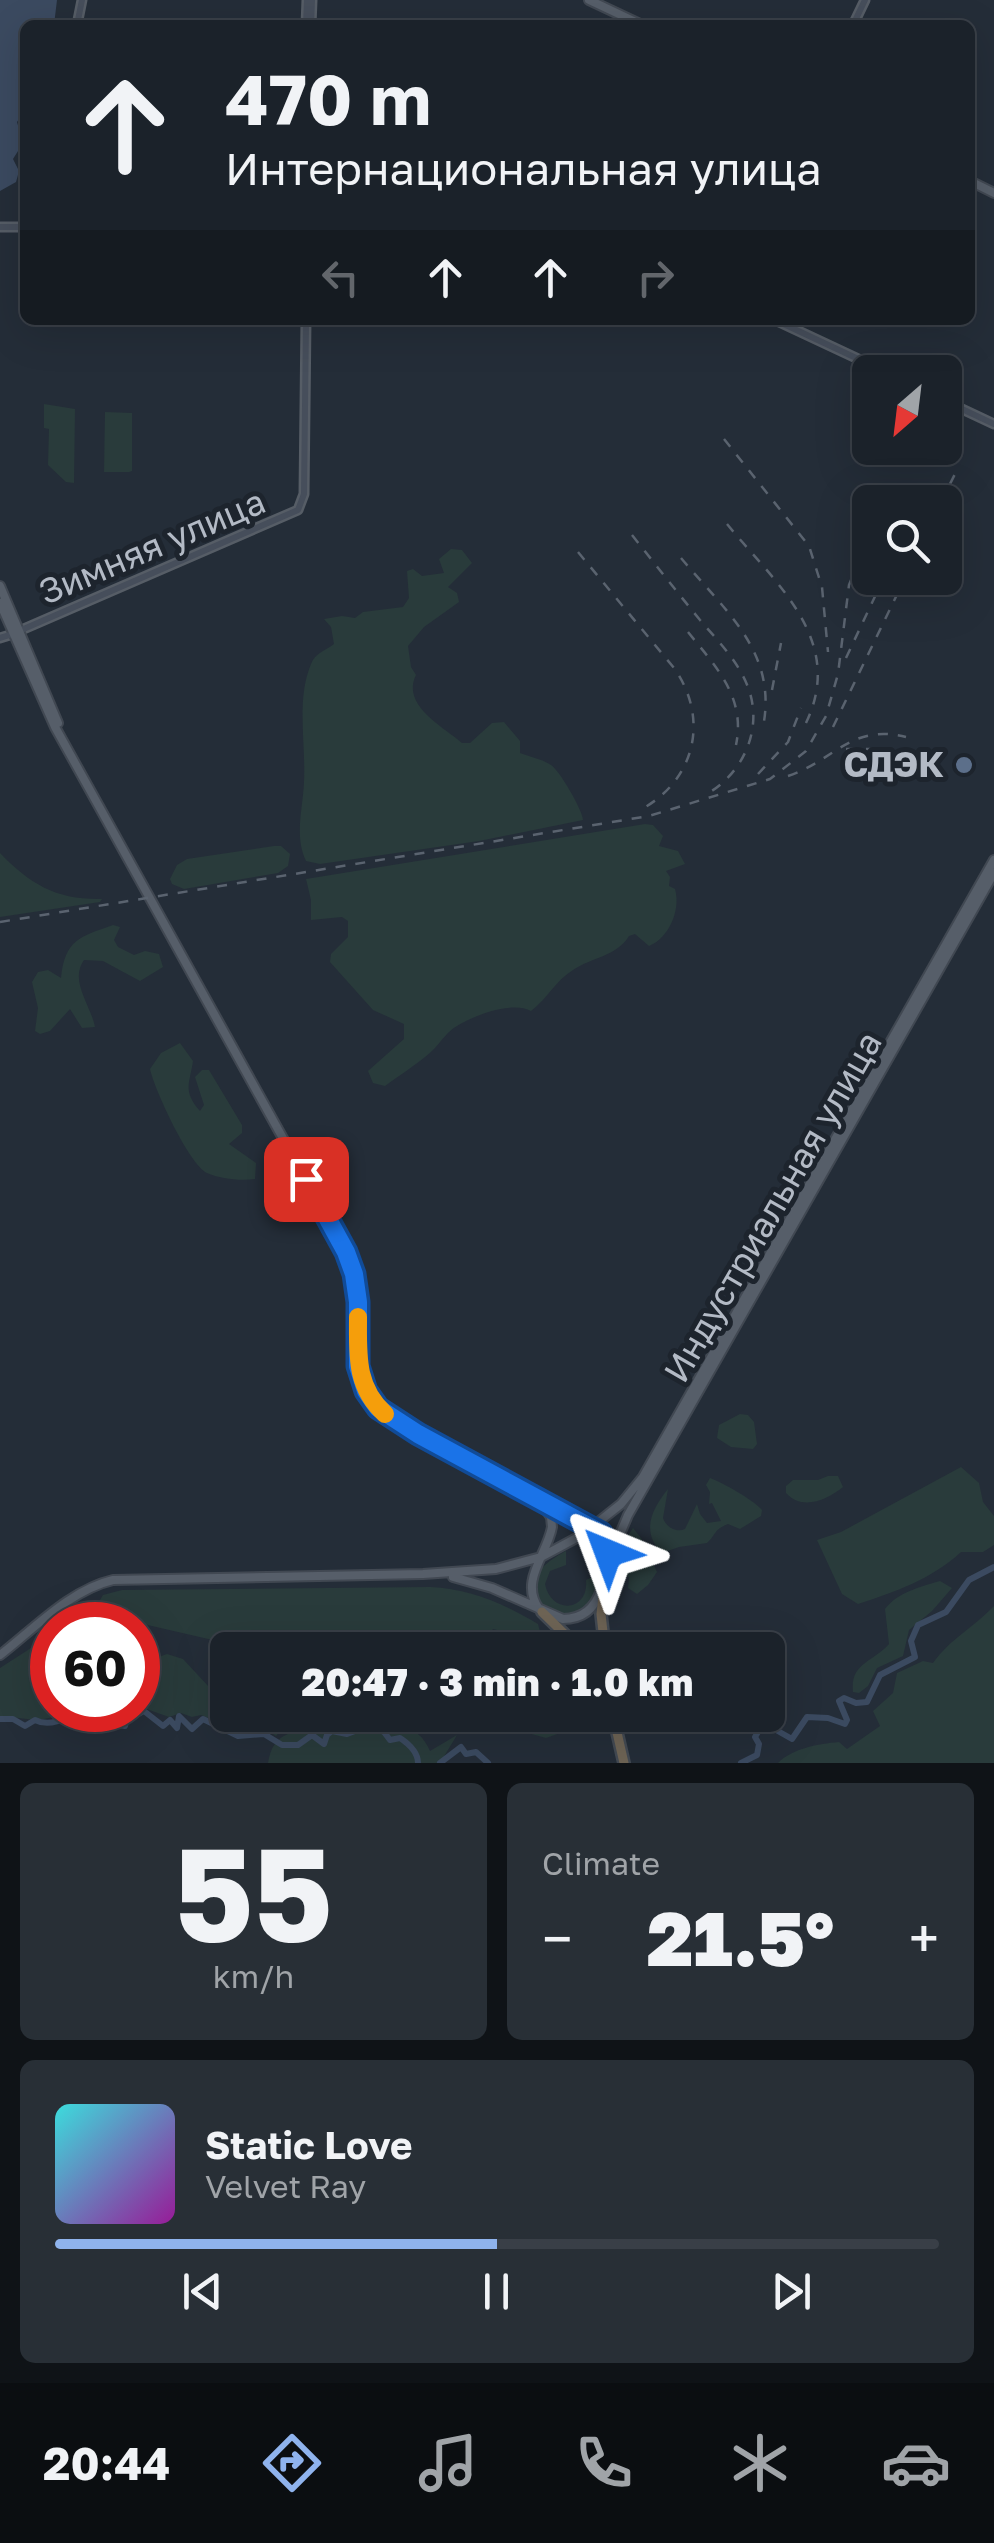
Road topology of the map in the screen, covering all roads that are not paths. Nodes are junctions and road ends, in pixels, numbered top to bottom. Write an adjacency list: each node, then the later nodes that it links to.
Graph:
1 (590, 0): 2 (main road)
2 (632, 20)
3 (306, 325): 10 (main road, Зимняя улица)
4 (786, 325): 5 (main road)
5 (852, 356)
6 (962, 409): 7 (main road)
7 (994, 424)
8 (0, 586): 10 (main road)
9 (0, 603): 10 (main road)
10 (16, 632): 11 (main road, Зимняя улица); 14 (main road)
11 (0, 638)
12 (994, 860): 15 (main road, Индустриальная улица)
13 (994, 873): 17 (main road, Индустриальная улица)
14 (518, 1490): 15 (main road); 16 (main road)
15 (592, 1528): 16 (main road); 17 (main road)
16 (541, 1556): 18 (main road); 19 (main road)
17 (606, 1570): 19 (main road); 21 (highway)
18 (423, 1574): 19 (main road); 22 (main road)
19 (542, 1612): 20 (highway)
20 (563, 1632)
21 (603, 1632)
22 (0, 1654)
23 (620, 1732): 24 (highway)
24 (627, 1763)

